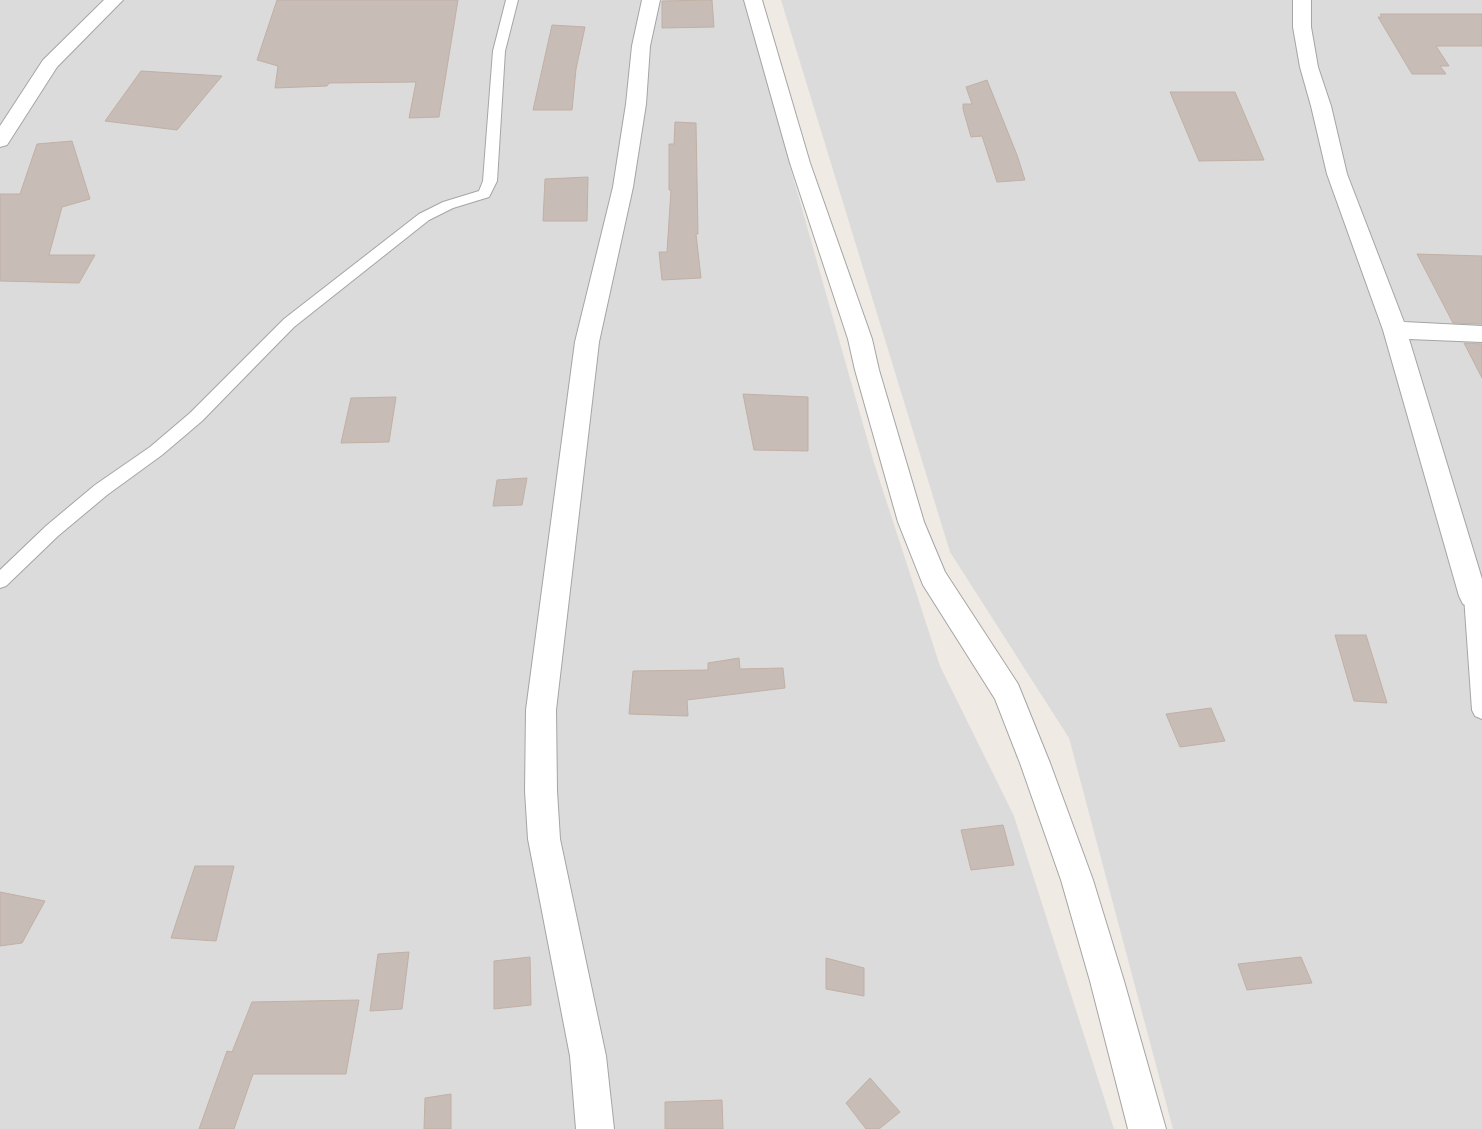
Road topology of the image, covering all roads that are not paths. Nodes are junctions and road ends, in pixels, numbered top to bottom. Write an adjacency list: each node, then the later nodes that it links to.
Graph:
1 (114, 0): 6 (street)
2 (512, 0): 9 (lane)
3 (651, 0): 12 (street)
4 (753, 0): 13 (street)
5 (1302, 0): 7 (street)
6 (0, 141)
7 (1395, 330): 8 (street); 10 (street)
8 (1482, 334)
9 (0, 581)
10 (1477, 596): 11 (lane)
11 (1482, 710)
12 (595, 1129)
13 (1148, 1129)

